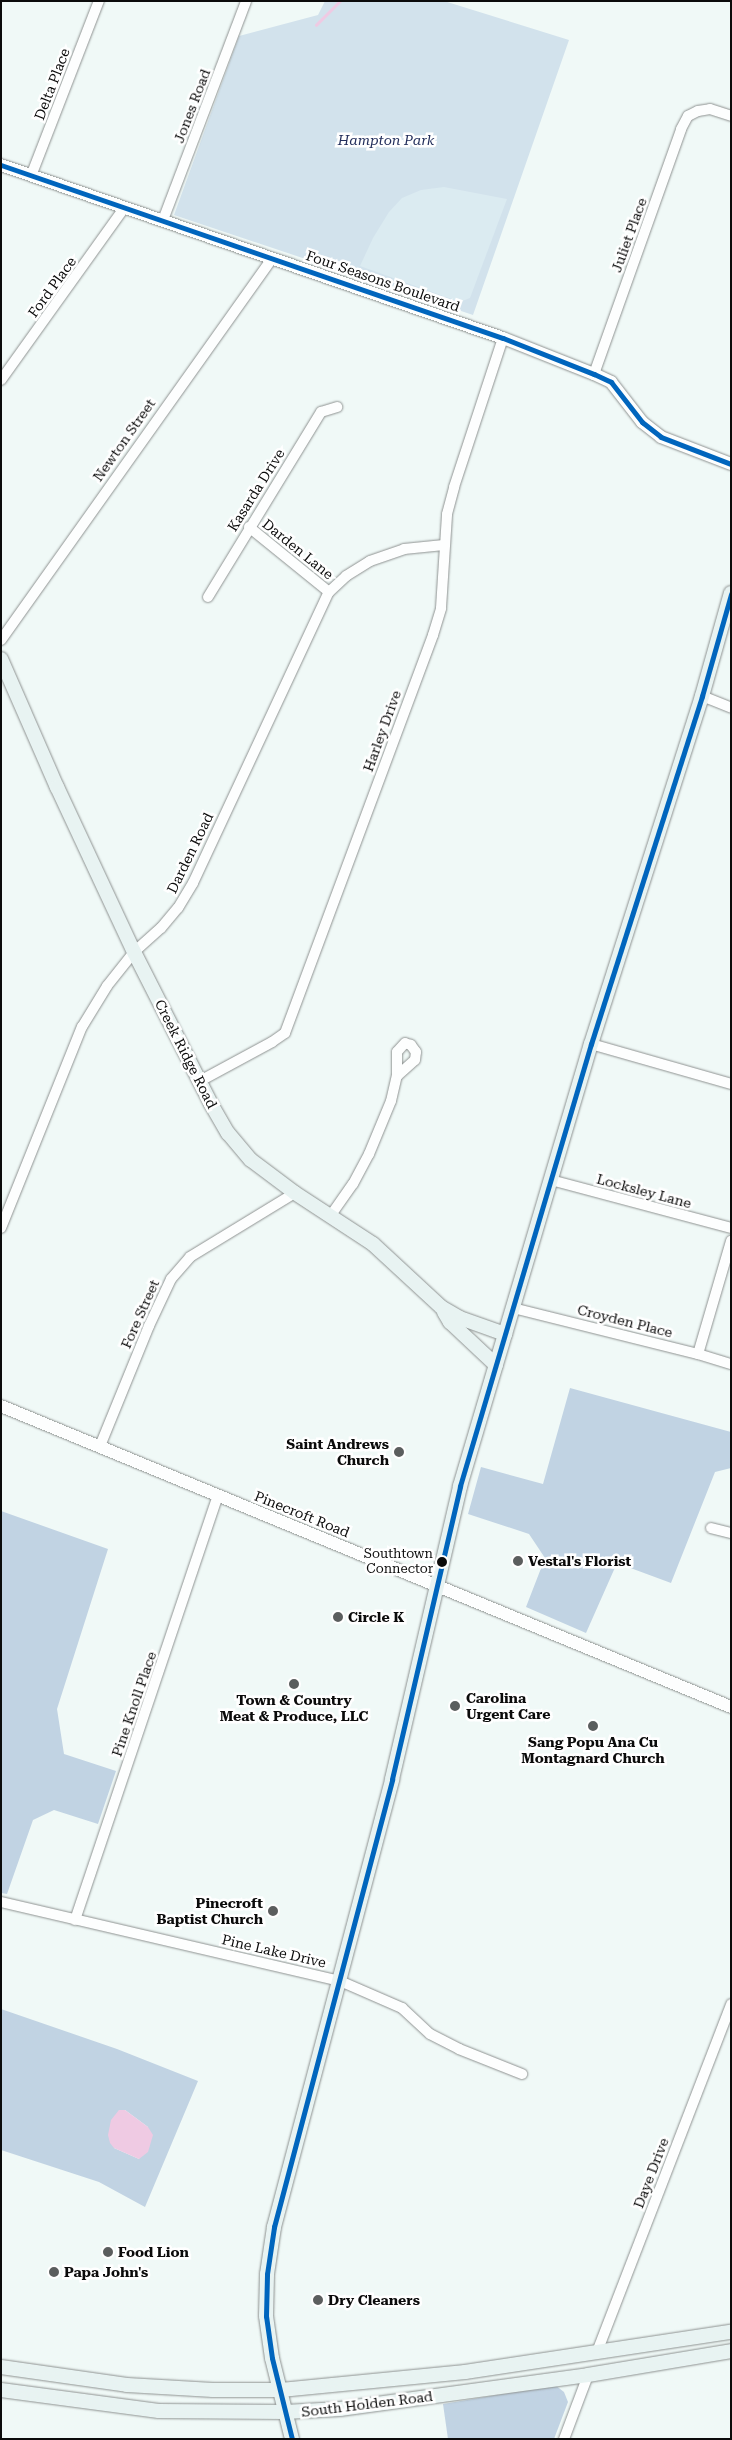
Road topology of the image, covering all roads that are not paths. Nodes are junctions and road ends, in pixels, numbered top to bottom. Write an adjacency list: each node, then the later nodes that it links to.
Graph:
1 (98, 1): 5 (street, Delta Place)
2 (246, 1): 7 (street, Jones Road)
3 (731, 116): 10 (street, Juliet Place)
4 (1, 165): 5 (street, Four Seasons Boulevard)
5 (32, 176): 6 (street, Four Seasons Boulevard)
6 (124, 208): 7 (street, Four Seasons Boulevard); 11 (street, Ford Place)
7 (164, 220): 8 (street, Four Seasons Boulevard)
8 (272, 258): 9 (street, Four Seasons Boulevard); 19 (street, Newton Street)
9 (503, 338): 10 (street, Four Seasons Boulevard); 15 (street, Harley Drive)
10 (594, 374): 13 (street, Four Seasons Boulevard)
11 (1, 380)
12 (337, 407): 14 (street, Kasarda Drive)
13 (731, 464)
14 (249, 526): 16 (street, Darden Lane); 18 (street, Kasarda Drive)
15 (444, 545): 16 (street, Darden Road); 26 (street, Harley Drive)
16 (329, 592): 23 (street, Darden Road)
17 (731, 593): 21 (main road)
18 (208, 597)
19 (1, 640)
20 (1, 659): 23 (main road, Creek Ridge Road)
21 (702, 696): 22 (street); 24 (main road)
22 (731, 708)
23 (134, 952): 26 (main road, Creek Ridge Road); 31 (street, Darden Road)
24 (591, 1044): 27 (street); 28 (main road)
25 (397, 1076): 30 (street)
26 (200, 1081): 29 (main road, Creek Ridge Road)
27 (731, 1084)
28 (551, 1180): 32 (street, Locksley Lane); 35 (main road)
29 (295, 1193): 30 (main road, Creek Ridge Road); 41 (street, Fore Street)
30 (331, 1215): 34 (main road, Creek Ridge Road)
31 (1, 1228)
32 (731, 1228)
33 (731, 1241): 37 (street)
34 (441, 1307): 36 (main road, Creek Ridge Road); 39 (main road)
35 (513, 1308): 36 (main road); 37 (street, Croyden Place)
36 (505, 1334): 39 (main road)
37 (698, 1354): 38 (street, Croyden Place)
38 (731, 1364)
39 (496, 1365): 45 (main road)
40 (1, 1406): 41 (street, Pinecroft Road)
41 (100, 1446): 42 (street, Pinecroft Road)
42 (218, 1496): 45 (street, Pinecroft Road); 48 (street, Pine Knoll Place)
43 (711, 1528): 44 (street)
44 (731, 1533)
45 (436, 1586): 46 (street, Pinecroft Road); 49 (main road)
46 (731, 1707)
47 (1, 1902): 48 (street, Pine Lake Drive)
48 (76, 1920): 49 (street, Pine Lake Drive)
49 (340, 1980): 51 (street, Pine Lake Drive); 58 (main road)
50 (731, 2004): 54 (street, Daye Drive)
51 (522, 2074)
52 (731, 2332): 54 (main road, South Holden Road)
53 (731, 2351): 56 (main road, South Holden Road)
54 (597, 2352): 58 (main road, South Holden Road)
55 (1, 2367): 58 (main road, South Holden Road)
56 (588, 2375): 59 (main road, South Holden Road); 61 (street)
57 (1, 2390): 59 (main road, South Holden Road)
58 (281, 2390): 59 (main road)
59 (285, 2412): 60 (main road)
60 (292, 2439)
61 (564, 2439)

